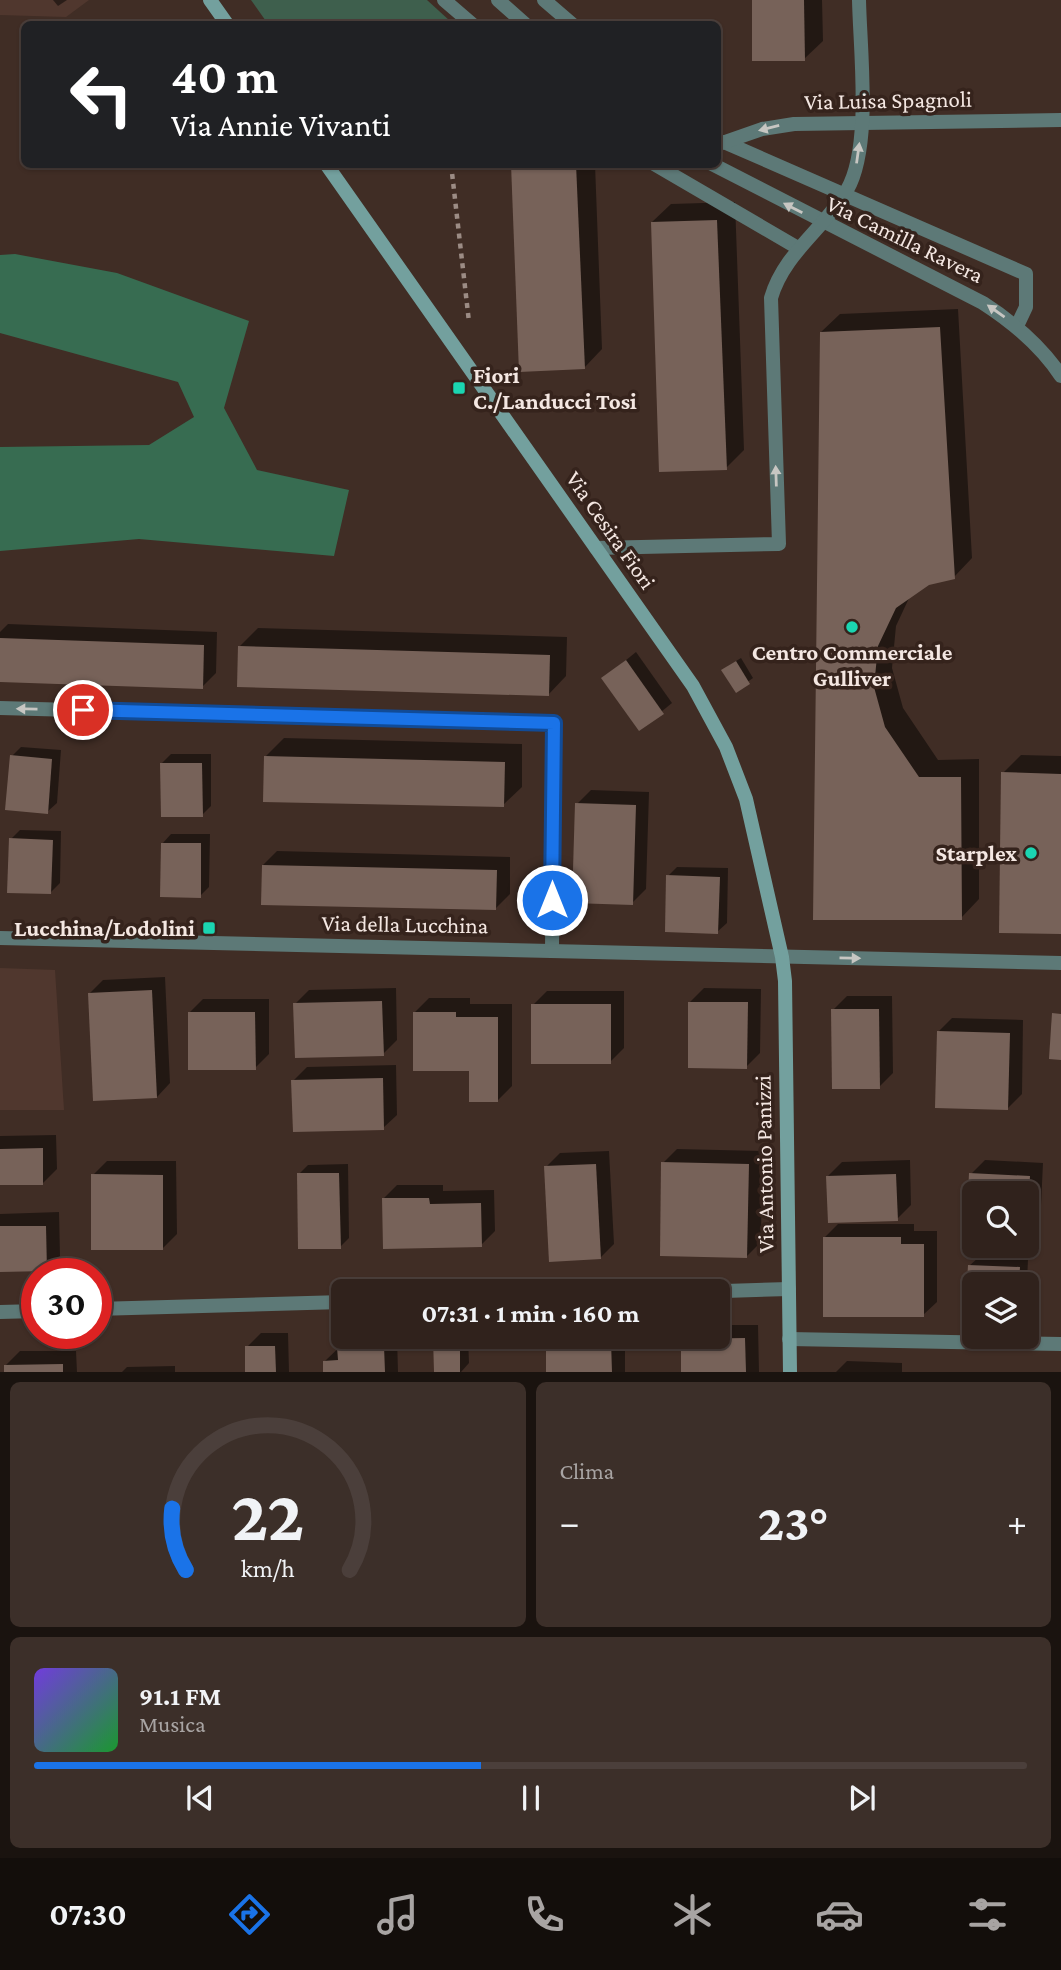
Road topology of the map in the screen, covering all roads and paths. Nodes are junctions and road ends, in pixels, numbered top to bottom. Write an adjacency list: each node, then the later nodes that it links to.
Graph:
1 (210, 0): 6 (street)
2 (444, 0): 7 (street)
3 (498, 0): 8 (street)
4 (544, 0): 9 (street)
5 (859, 0): 11 (street)
6 (226, 21)
7 (468, 21)
8 (522, 21)
9 (568, 21)
10 (1061, 120): 11 (street, Via Luisa Spagnoli)
11 (861, 124): 12 (street, Via Luisa Spagnoli, one-way to 12); 17 (street, one-way to 11)
12 (721, 143): 17 (street)
13 (329, 168): 23 (street, Via Cesira Fiori)
14 (452, 168): 20 (path)
15 (661, 168): 19 (street)
16 (719, 168): 18 (street, Via Camilla Ravera, one-way to 16)
17 (845, 194): 18 (street); 21 (street)
18 (822, 223): 19 (street); 21 (street, Via Camilla Ravera, one-way to 18)
19 (798, 248): 23 (street, one-way to 19)
20 (469, 322)
21 (1017, 326): 22 (street, Via Camilla Ravera)
22 (1061, 376)
23 (597, 548): 27 (street, Via Cesira Fiori)
24 (0, 708): 26 (street, one-way to 24)
25 (0, 938): 26 (street, Via della Lucchina)
26 (552, 950): 27 (street, Via della Lucchina)
27 (782, 957): 28 (street, Via della Lucchina, one-way to 28); 29 (street, Via Antonio Panizzi)
28 (1061, 963)
29 (789, 1289): 30 (street); 35 (street, Via Antonio Panizzi)
30 (730, 1291)
31 (331, 1302): 32 (street)
32 (112, 1309)
33 (21, 1311): 34 (street)
34 (0, 1312)
35 (789, 1339): 36 (street); 37 (street, Via Antonio Panizzi)
36 (1061, 1344)
37 (790, 1371)

